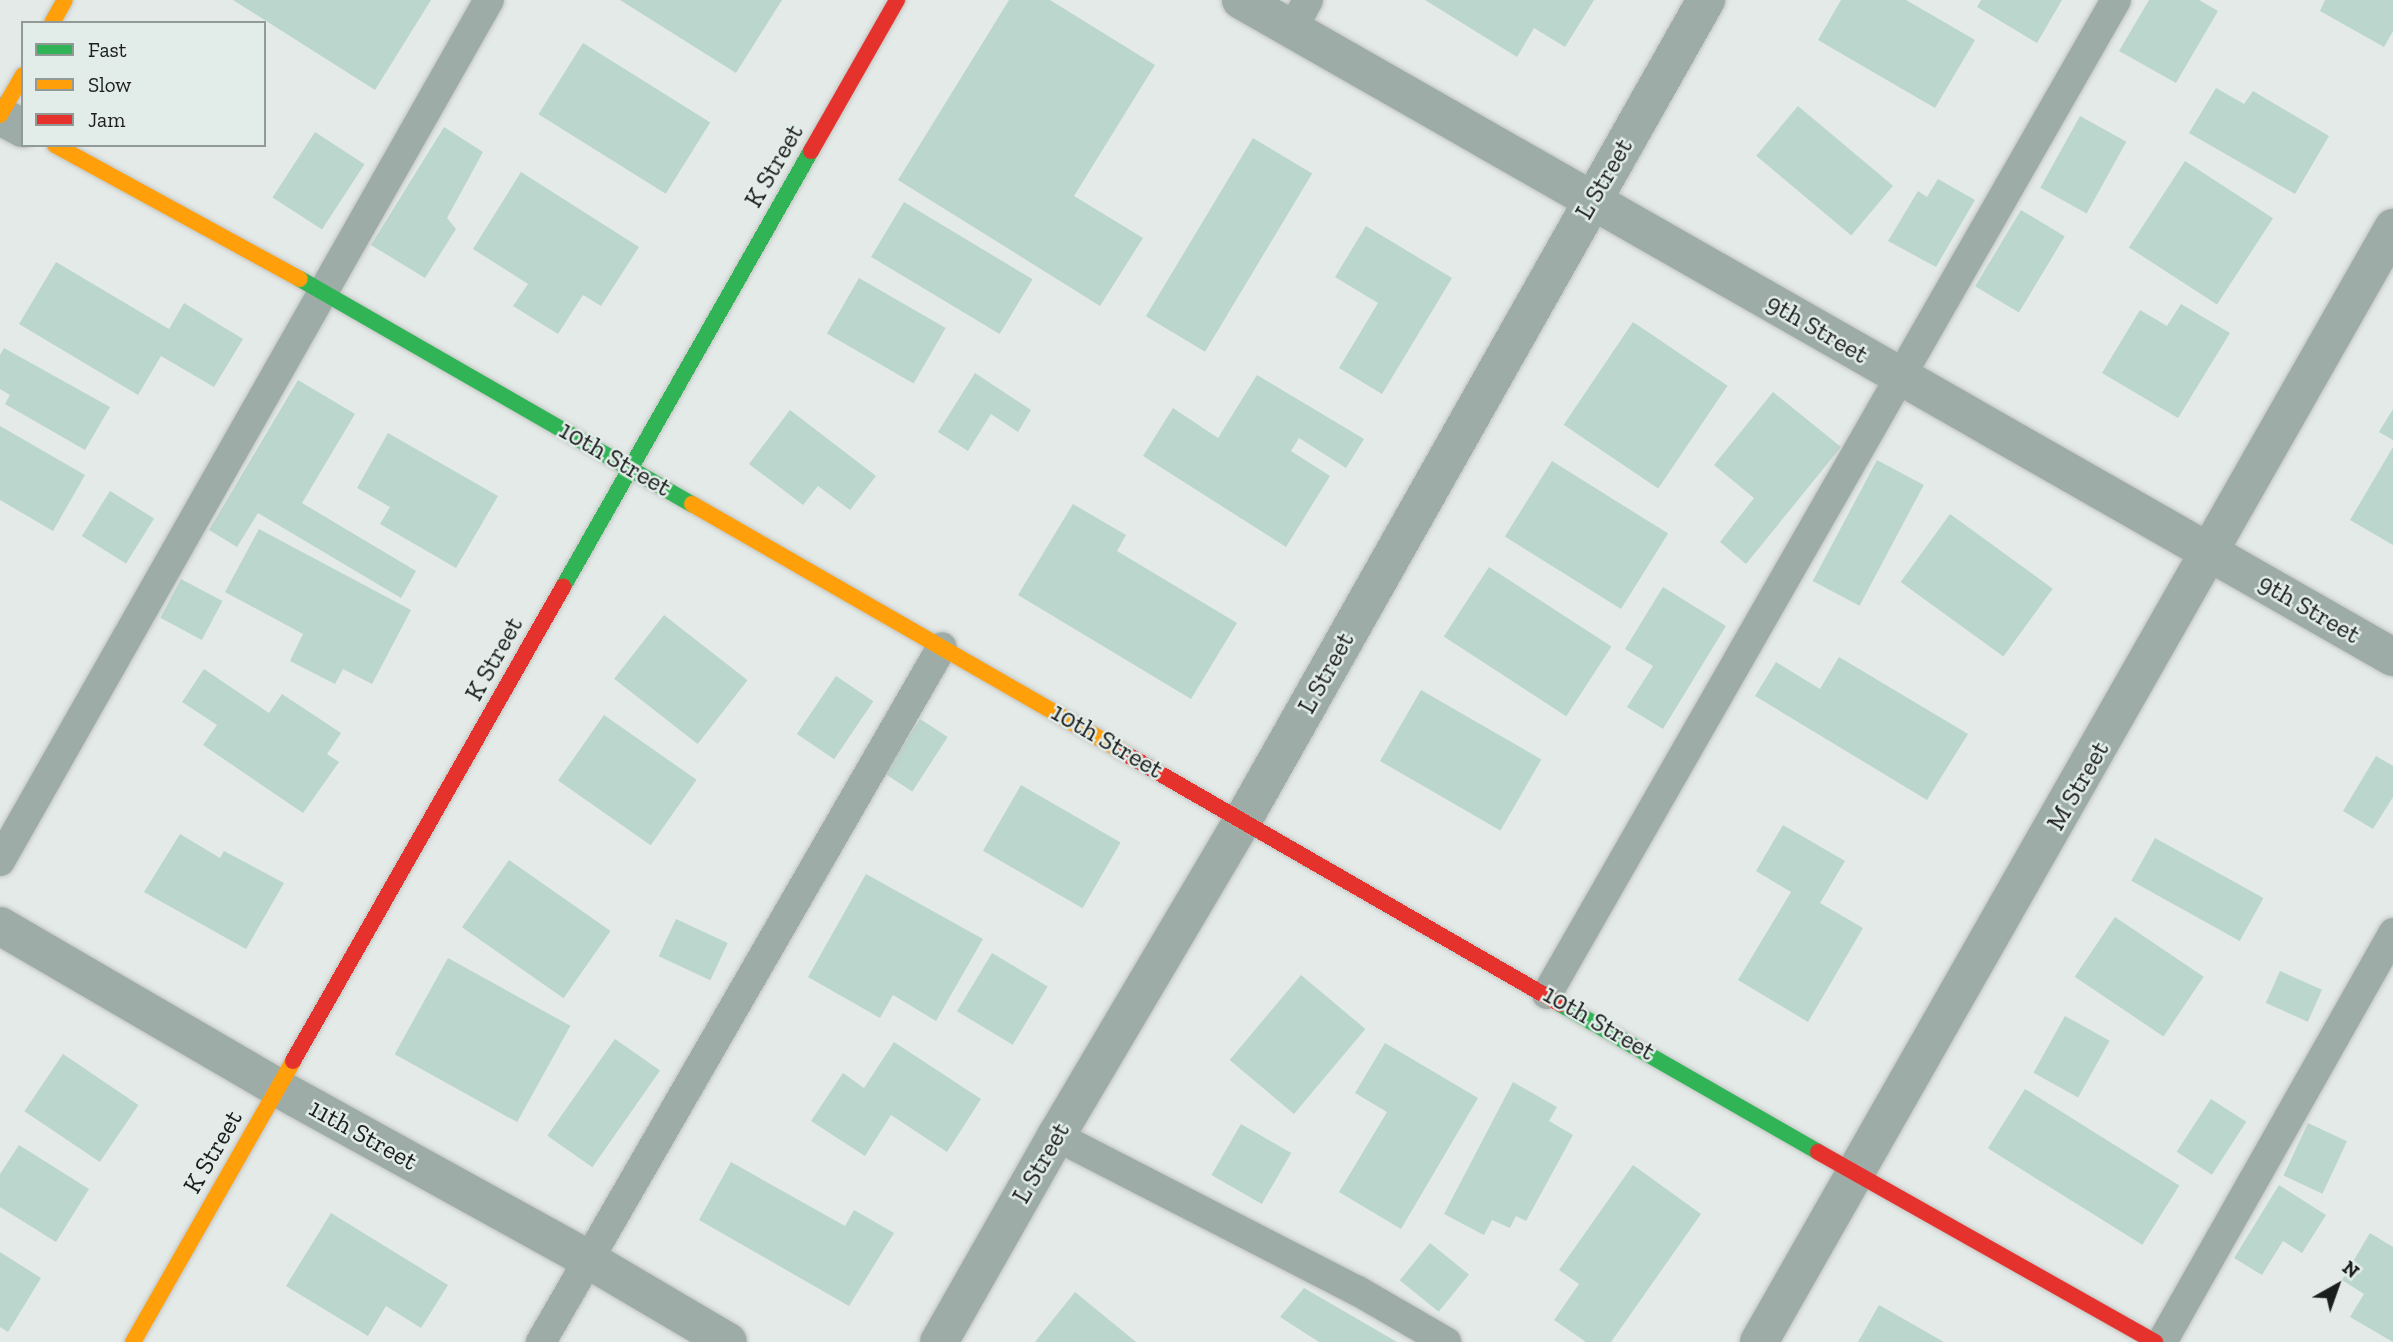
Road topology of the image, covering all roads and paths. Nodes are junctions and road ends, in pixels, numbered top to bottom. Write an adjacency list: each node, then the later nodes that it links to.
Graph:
1 (65, 0): 8 (street)
2 (489, 0): 15 (lane)
3 (897, 0): 17 (street, K Street)
4 (1241, 0): 7 (street, 9th Street)
5 (1706, 0): 13 (street, L Street)
6 (2116, 0): 16 (lane)
7 (1300, 15): 13 (street, 9th Street)
8 (53, 21)
9 (21, 79): 10 (street)
10 (0, 116): 11 (street)
11 (21, 127)
12 (59, 147): 15 (street, 10th Street)
13 (1592, 201): 16 (street, 9th Street); 21 (street, L Street)
14 (2393, 228): 18 (street, M Street)
15 (323, 291): 17 (street, 10th Street); 22 (lane)
16 (1900, 376): 18 (street, 9th Street); 25 (lane)
17 (630, 468): 19 (street, 10th Street); 26 (street, K Street)
18 (2211, 553): 20 (street, 9th Street); 28 (street, M Street)
19 (942, 648): 21 (street, 10th Street); 29 (lane)
20 (2393, 657)
21 (1243, 820): 25 (street, 10th Street); 27 (street, L Street)
22 (0, 861)
23 (0, 926): 26 (street, 11th Street)
24 (2393, 933): 37 (lane)
25 (1547, 994): 28 (street, 10th Street)
26 (278, 1088): 29 (street, 11th Street); 30 (street, K Street)
27 (1056, 1136): 33 (street, L Street); 34 (lane)
28 (1856, 1174): 35 (street, M Street); 36 (street, 10th Street)
29 (589, 1260): 31 (lane); 32 (street, 11th Street)
30 (133, 1342)
31 (541, 1342)
32 (728, 1342)
33 (939, 1342)
34 (1446, 1342)
35 (1759, 1342)
36 (2155, 1342)
37 (2162, 1342)

